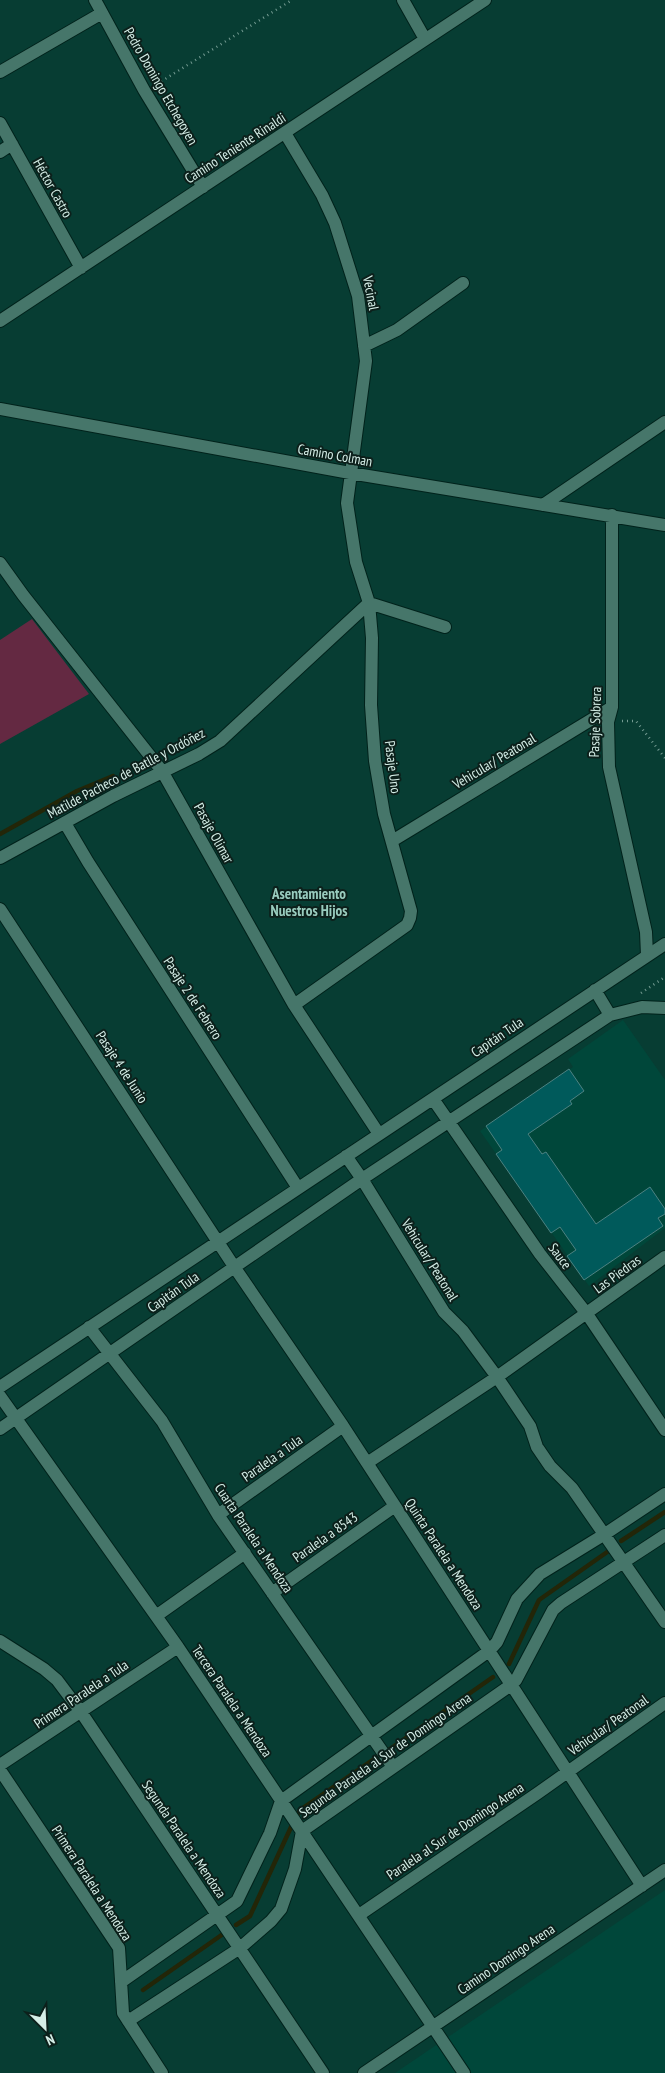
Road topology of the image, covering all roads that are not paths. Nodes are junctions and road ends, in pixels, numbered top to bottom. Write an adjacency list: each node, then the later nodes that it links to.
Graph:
1 (95, 0): 4 (street, Pedro Domingo Etchegoyen)
2 (403, 0): 5 (street)
3 (485, 0): 5 (street, Camino Teniente Rinaldi)
4 (102, 13): 6 (street); 11 (street, Pedro Domingo Etchegoyen)
5 (425, 40): 8 (street, Camino Teniente Rinaldi)
6 (0, 72)
7 (0, 123): 9 (street, Héctor Castro)
8 (285, 133): 11 (street, Camino Teniente Rinaldi); 15 (street, Vecinal)
9 (12, 144): 10 (street); 12 (street, Héctor Castro)
10 (0, 152)
11 (203, 187): 12 (street, Camino Teniente Rinaldi)
12 (81, 268): 14 (street, Camino Teniente Rinaldi)
13 (463, 283): 15 (street)
14 (0, 321)
15 (364, 346): 18 (street, Vecinal)
16 (0, 409): 18 (street, Camino Colman)
17 (665, 422): 19 (street)
18 (350, 473): 19 (street, Camino Colman); 23 (street, Pasaje Uno)
19 (543, 505): 20 (street, Camino Colman)
20 (612, 515): 21 (street, Camino Colman); 25 (street, Pasaje Sobrera)
21 (665, 525)
22 (0, 563): 26 (street, Pasaje Olimar)
23 (369, 603): 24 (street); 26 (street, Matilde Pacheco de Batlle y Ordóñez); 28 (street, Pasaje Uno)
24 (445, 626)
25 (612, 706): 28 (street, Vehicular/ Peatonal); 32 (street, Pasaje Sobrera)
26 (162, 771): 27 (street, Matilde Pacheco de Batlle y Ordóñez); 34 (street, Pasaje Olimar)
27 (65, 823): 29 (street, Matilde Pacheco de Batlle y Ordóñez); 42 (street, Pasaje 2 de Febrero)
28 (392, 841): 34 (street, Pasaje Uno)
29 (0, 858)
30 (0, 909): 43 (street, Pasaje 4 de Junio)
31 (665, 944): 32 (street, Capitán Tula)
32 (648, 955): 33 (street, Capitán Tula)
33 (595, 990): 36 (street); 37 (street, Capitán Tula)
34 (294, 1005): 39 (street, Pasaje Olimar)
35 (665, 1008): 36 (street)
36 (610, 1014): 38 (street, Capitán Tula)
37 (433, 1098): 38 (street, Sauce); 39 (street, Capitán Tula)
38 (448, 1121): 41 (street, Capitán Tula); 46 (street, Sauce)
39 (379, 1134): 40 (street, Capitán Tula)
40 (346, 1156): 41 (street); 42 (street, Capitán Tula)
41 (362, 1179): 45 (street, Capitán Tula); 49 (street, Vehicular/ Peatonal)
42 (298, 1188): 43 (street, Capitán Tula)
43 (218, 1242): 45 (street, Quinta Paralela a Mendoza); 47 (street, Capitán Tula)
44 (665, 1257): 46 (street, Las Piedras)
45 (235, 1268): 48 (street, Capitán Tula); 53 (street, Quinta Paralela a Mendoza)
46 (587, 1314): 49 (street); 55 (street, Sauce)
47 (89, 1327): 48 (street, Cuarta Paralela a Mendoza); 50 (street, Capitán Tula)
48 (110, 1354): 52 (street, Capitán Tula); 59 (street, Cuarta Paralela a Mendoza)
49 (498, 1377): 56 (street); 60 (street, Vehicular/ Peatonal)
50 (0, 1387)
51 (0, 1396): 52 (street, Tercera Paralela a Mendoza)
52 (16, 1418): 54 (street, Capitán Tula); 65 (street, Tercera Paralela a Mendoza)
53 (343, 1426): 56 (street, Quinta Paralela a Mendoza); 59 (street, Paralela a Tula)
54 (0, 1428)
55 (665, 1430)
56 (367, 1463): 58 (street, Quinta Paralela a Mendoza)
57 (665, 1494): 60 (street)
58 (395, 1506): 64 (street, Paralela a 8543); 69 (street, Quinta Paralela a Mendoza)
59 (218, 1515): 62 (street, Cuarta Paralela a Mendoza)
60 (605, 1534): 63 (street, Vehicular/ Peatonal); 69 (street)
61 (665, 1535): 63 (street)
62 (245, 1553): 64 (street, Cuarta Paralela a Mendoza); 65 (street)
63 (625, 1562): 66 (street, Vehicular/ Peatonal); 70 (street)
64 (272, 1593): 73 (street, Cuarta Paralela a Mendoza)
65 (156, 1616): 68 (street, Tercera Paralela a Mendoza)
66 (665, 1622)
67 (0, 1641): 72 (street, Segunda Paralela a Mendoza)
68 (178, 1648): 72 (street, Primera Paralela a Tula); 78 (street, Tercera Paralela a Mendoza)
69 (489, 1652): 70 (street, Quinta Paralela a Mendoza); 73 (street, Segunda Paralela al Sur de Domingo Arena)
70 (511, 1685): 75 (street, Segunda Paralela al Sur de Domingo Arena); 77 (street, Quinta Paralela a Mendoza)
71 (665, 1703): 77 (street, Vehicular/ Peatonal)
72 (81, 1712): 74 (street, Primera Paralela a Tula); 83 (street, Segunda Paralela a Mendoza)
73 (372, 1736): 75 (street, Cuarta Paralela a Mendoza); 78 (street, Segunda Paralela al Sur de Domingo Arena)
74 (0, 1765)
75 (393, 1767): 79 (street, Segunda Paralela al Sur de Domingo Arena)
76 (0, 1770): 85 (street, Primera Paralela a Mendoza)
77 (567, 1771): 81 (street, Quinta Paralela a Mendoza); 82 (street, Paralela al Sur de Domingo Arena)
78 (281, 1801): 79 (street, Tercera Paralela a Mendoza); 83 (street, Segunda Paralela al Sur de Domingo Arena)
79 (302, 1831): 82 (street, Tercera Paralela a Mendoza); 84 (street, Segunda Paralela al Sur de Domingo Arena)
80 (665, 1870): 81 (street, Camino Domingo Arena)
81 (642, 1886): 87 (street, Camino Domingo Arena)
82 (359, 1915): 87 (street, Tercera Paralela a Mendoza)
83 (218, 1916): 84 (street, Segunda Paralela a Mendoza); 85 (street, Segunda Paralela al Sur de Domingo Arena)
84 (240, 1948): 86 (street, Segunda Paralela al Sur de Domingo Arena); 89 (street, Segunda Paralela a Mendoza)
85 (121, 1982): 86 (street, Primera Paralela a Mendoza)
86 (128, 2021): 88 (street, Primera Paralela a Mendoza)
87 (432, 2026): 90 (street, Camino Domingo Arena); 91 (street, Tercera Paralela a Mendoza)
88 (162, 2073)
89 (323, 2073)
90 (364, 2073)
91 (464, 2073)

